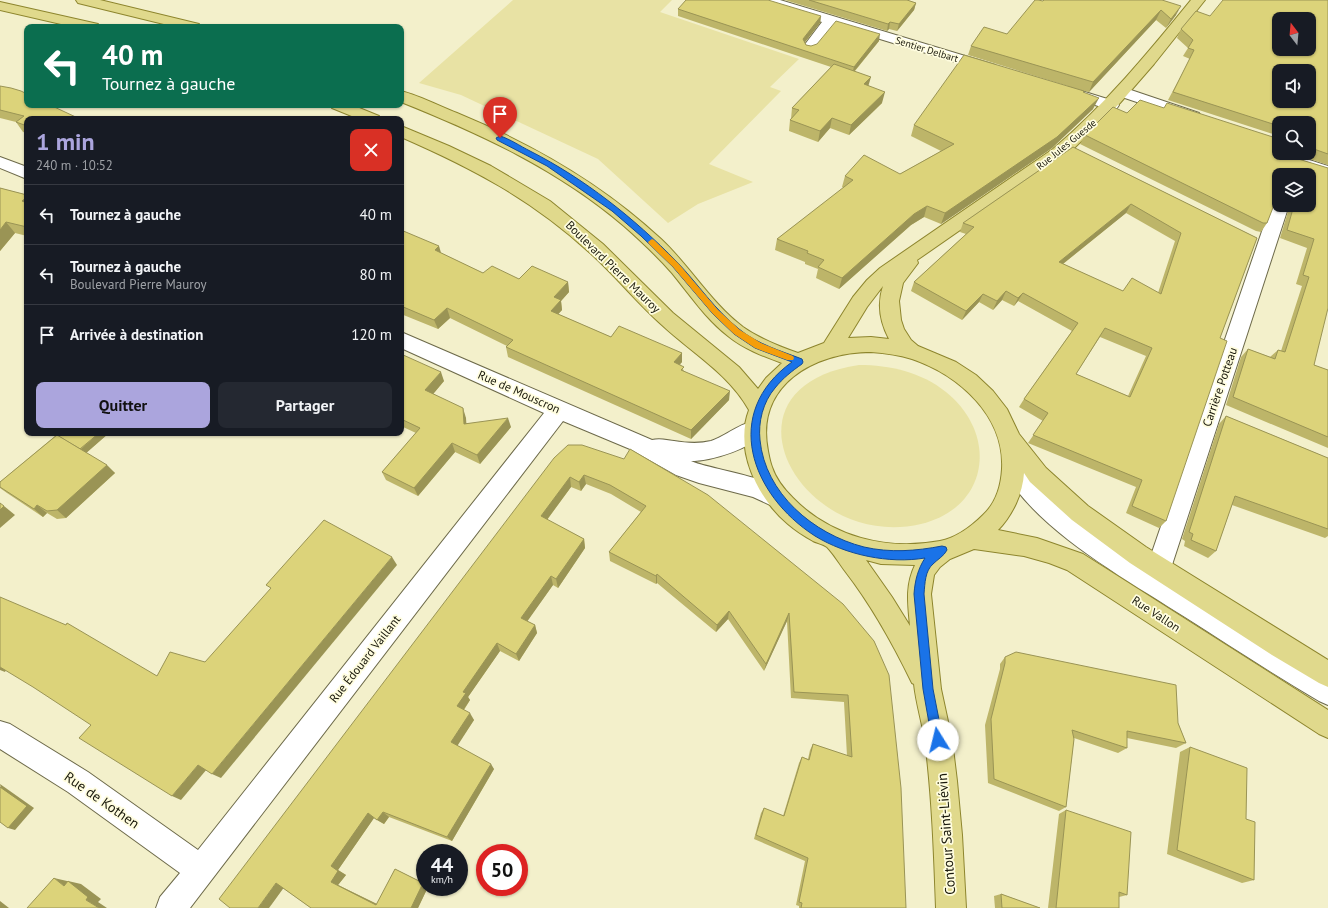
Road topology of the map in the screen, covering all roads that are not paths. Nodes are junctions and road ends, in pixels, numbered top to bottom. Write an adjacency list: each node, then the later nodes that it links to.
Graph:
1 (83, 0): 7 (main road)
2 (765, 0): 5 (street, Sentier Delbart)
3 (1198, 0): 11 (main road, Rue Jules Guesde)
4 (0, 6): 6 (main road)
5 (831, 20): 8 (street); 9 (street, Sentier Delbart)
6 (80, 24)
7 (182, 24)
8 (810, 47)
9 (1005, 73)
10 (1058, 89): 13 (street)
11 (1122, 92): 13 (main road, Rue Jules Guesde); 16 (street)
12 (404, 97): 27 (main road)
13 (1111, 105): 23 (main road, Rue Jules Guesde)
14 (346, 108): 15 (main road)
15 (366, 116)
16 (1204, 119)
17 (404, 132): 29 (main road, Boulevard Pierre Mauroy)
18 (0, 162): 21 (street)
19 (1293, 163): 20 (street)
20 (1328, 172)
21 (24, 173)
22 (1276, 212): 37 (street, Carrière Potteau)
23 (927, 245): 25 (main road, Rue Jules Guesde); 26 (main road, Rue Jules Guesde)
24 (404, 341): 28 (street, Rue de Mouscron)
25 (831, 349): 26 (main road); 27 (main road)
26 (911, 351): 30 (main road)
27 (799, 362): 29 (main road)
28 (559, 410): 31 (street, Rue de Mouscron); 43 (street, Rue Édouard Vaillant)
29 (757, 419): 31 (street, Rue de Mouscron); 33 (main road)
30 (1009, 435): 32 (main road); 37 (main road)
31 (638, 443): 33 (street, Rue de Mouscron)
32 (1014, 468): 34 (main road); 40 (street)
33 (779, 499): 35 (main road)
34 (970, 538): 36 (main road); 41 (main road, Rue Vallon)
35 (835, 541): 36 (main road); 39 (main road, Contour Saint-Liévin)
36 (942, 550): 39 (main road, Contour Saint-Liévin)
37 (1159, 568): 38 (main road)
38 (1328, 674)
39 (928, 689): 45 (main road, Contour Saint-Liévin)
40 (1328, 692)
41 (1328, 725)
42 (0, 734): 43 (street, Rue de Kothen)
43 (200, 870): 44 (street, Rue Édouard Vaillant)
44 (171, 908)
45 (951, 908)

